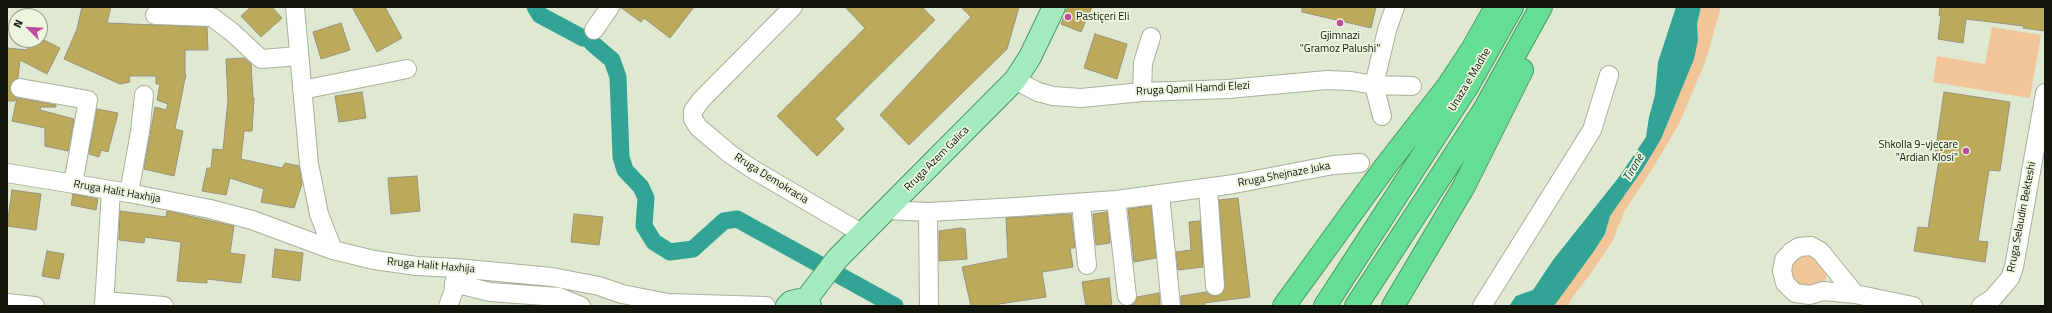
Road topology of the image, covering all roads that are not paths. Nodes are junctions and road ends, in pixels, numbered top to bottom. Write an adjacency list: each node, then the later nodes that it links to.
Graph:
1 (294, 7): 13 (street)
2 (610, 7): 11 (street)
3 (793, 7): 36 (street, Rruga Demokracia)
4 (1054, 7): 16 (main road, Rruga Azem Galica)
5 (1395, 7): 17 (street)
6 (1496, 7): 54 (highway)
7 (1512, 7): 55 (highway, Unaza e Madhe)
8 (1541, 7): 56 (highway)
9 (1556, 7): 57 (highway)
10 (155, 15): 13 (street)
11 (594, 30)
12 (1151, 37): 21 (street)
13 (299, 56): 20 (street)
14 (407, 69): 20 (street)
15 (1609, 75): 58 (street)
16 (1015, 80): 21 (street, Rruga Qamil Hamdi Elezi); 34 (main road, Rruga Azem Galica)
17 (1374, 85): 18 (street, Rruga Qamil Hamdi Elezi); 21 (street, Rruga Qamil Hamdi Elezi); 24 (street)
18 (1412, 86)
19 (20, 88): 27 (street)
20 (302, 90): 37 (street)
21 (1142, 92)
22 (2045, 94): 60 (street, Rruga Selaudin Bekteshi)
23 (144, 95): 30 (street)
24 (1382, 116)
25 (1360, 163): 28 (street, Rruga Shejnaze Juka)
26 (7, 173): 27 (street, Rruga Halit Haxhija)
27 (72, 184): 29 (street, Rruga Halit Haxhija)
28 (1208, 188): 31 (street, Rruga Shejnaze Juka); 40 (street)
29 (111, 190): 30 (street, Rruga Halit Haxhija); 44 (street)
30 (129, 193): 37 (street, Rruga Halit Haxhija)
31 (1160, 194): 32 (street, Rruga Shejnaze Juka); 53 (street)
32 (1116, 200): 33 (street, Rruga Shejnaze Juka); 42 (street)
33 (1081, 203): 35 (street, Rruga Shejnaze Juka); 38 (street)
34 (886, 210): 35 (street, Rruga Shejnaze Juka); 36 (main road, Rruga Azem Galica)
35 (928, 212): 52 (street)
36 (863, 234): 45 (main road, Rruga Azem Galica)
37 (333, 250): 39 (street, Rruga Halit Haxhija)
38 (1087, 265)
39 (455, 275): 46 (street, Rruga Halit Haxhija); 49 (street); 50 (street)
40 (1216, 286)
41 (1855, 294): 59 (street)
42 (1127, 296)
43 (7, 303): 47 (street)
44 (104, 303): 48 (street)
45 (801, 304)
46 (703, 305): 51 (street, Rruga Halit Haxhija)
47 (35, 306)
48 (164, 306)
49 (448, 306)
50 (581, 306)
51 (766, 306)
52 (929, 306)
53 (1171, 306)
54 (1284, 306)
55 (1326, 306)
56 (1356, 306)
57 (1393, 306)
58 (1482, 306)
59 (1913, 306)
60 (1982, 306)

